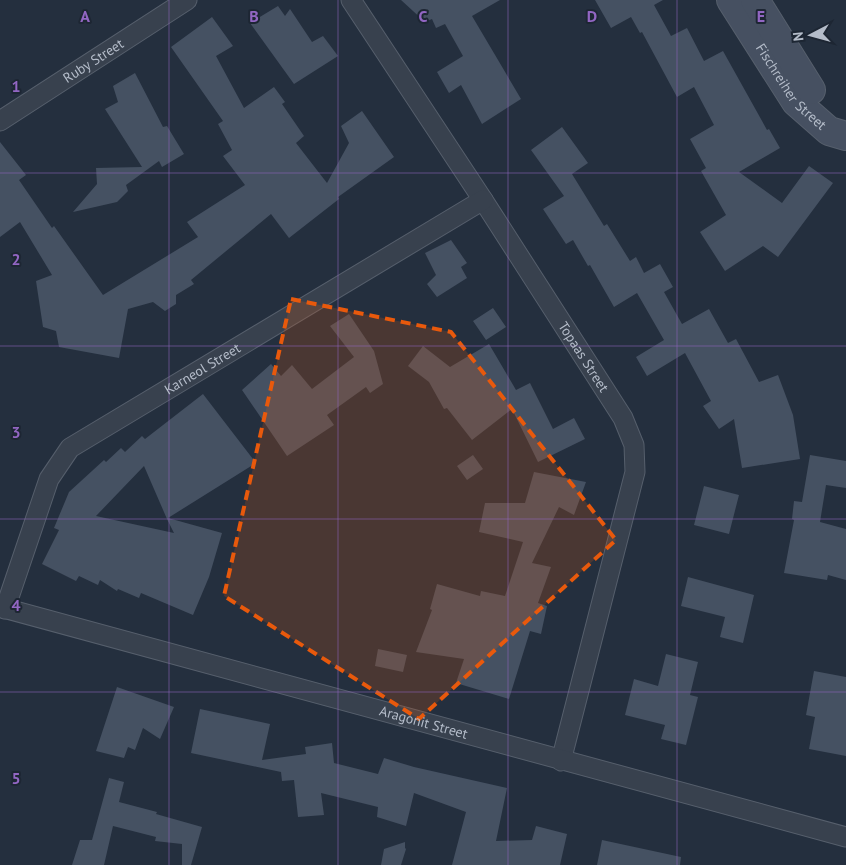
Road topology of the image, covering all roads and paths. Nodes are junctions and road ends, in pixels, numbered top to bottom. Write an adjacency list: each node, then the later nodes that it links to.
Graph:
1 (187, 0): 6 (street, Ruby Street)
2 (350, 0): 8 (street, Topaas Street)
3 (731, 0): 7 (street, Fischreiher Street)
4 (755, 0): 5 (street, Fischreiher Street)
5 (846, 118)
6 (0, 121)
7 (846, 136)
8 (483, 200): 9 (street, Karneol Street); 10 (street, Topaas Street)
9 (2, 608): 10 (street, Aragonit Street)
10 (561, 761): 11 (street, Aragonit Street)
11 (846, 837)

